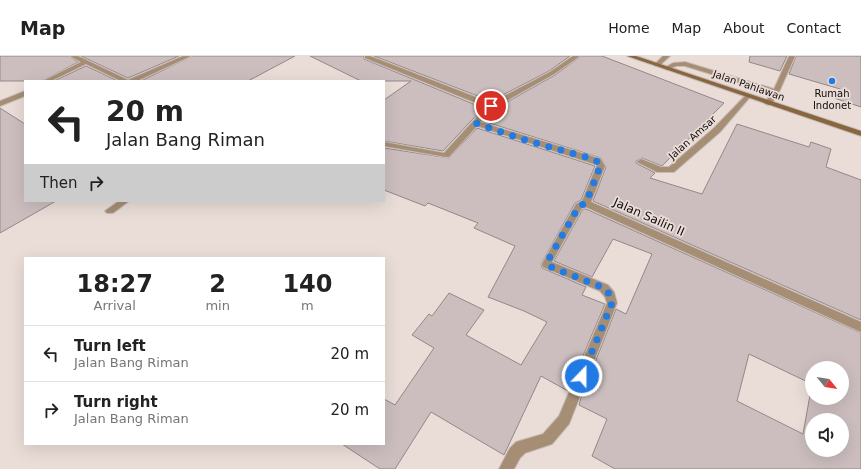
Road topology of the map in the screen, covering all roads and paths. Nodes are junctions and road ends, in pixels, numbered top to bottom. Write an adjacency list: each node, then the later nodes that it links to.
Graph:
1 (73, 56): 8 (street)
2 (188, 56): 13 (street)
3 (578, 56): 19 (street)
4 (630, 56): 9 (main road, Jalan Pahlawan)
5 (667, 56): 9 (street)
6 (792, 56): 14 (street)
7 (367, 57): 19 (street)
8 (86, 62): 11 (street); 12 (street)
9 (657, 65): 10 (main road, Jalan Pahlawan)
10 (667, 68): 14 (street); 16 (main road, Jalan Pahlawan)
11 (48, 80)
12 (124, 80)
13 (133, 80)
14 (776, 92): 17 (street)
15 (24, 93): 18 (street)
16 (748, 96): 17 (main road, Jalan Pahlawan); 23 (street, Jalan Amsar)
17 (768, 102): 21 (main road, Jalan Pahlawan)
18 (0, 104)
19 (491, 106): 20 (street)
20 (475, 123): 22 (street); 25 (street)
21 (861, 134)
22 (385, 144)
23 (641, 162)
24 (124, 202): 26 (street)
25 (586, 203): 27 (street, Jalan Sailin II); 28 (street)
26 (110, 212)
27 (861, 327)
28 (506, 469)

